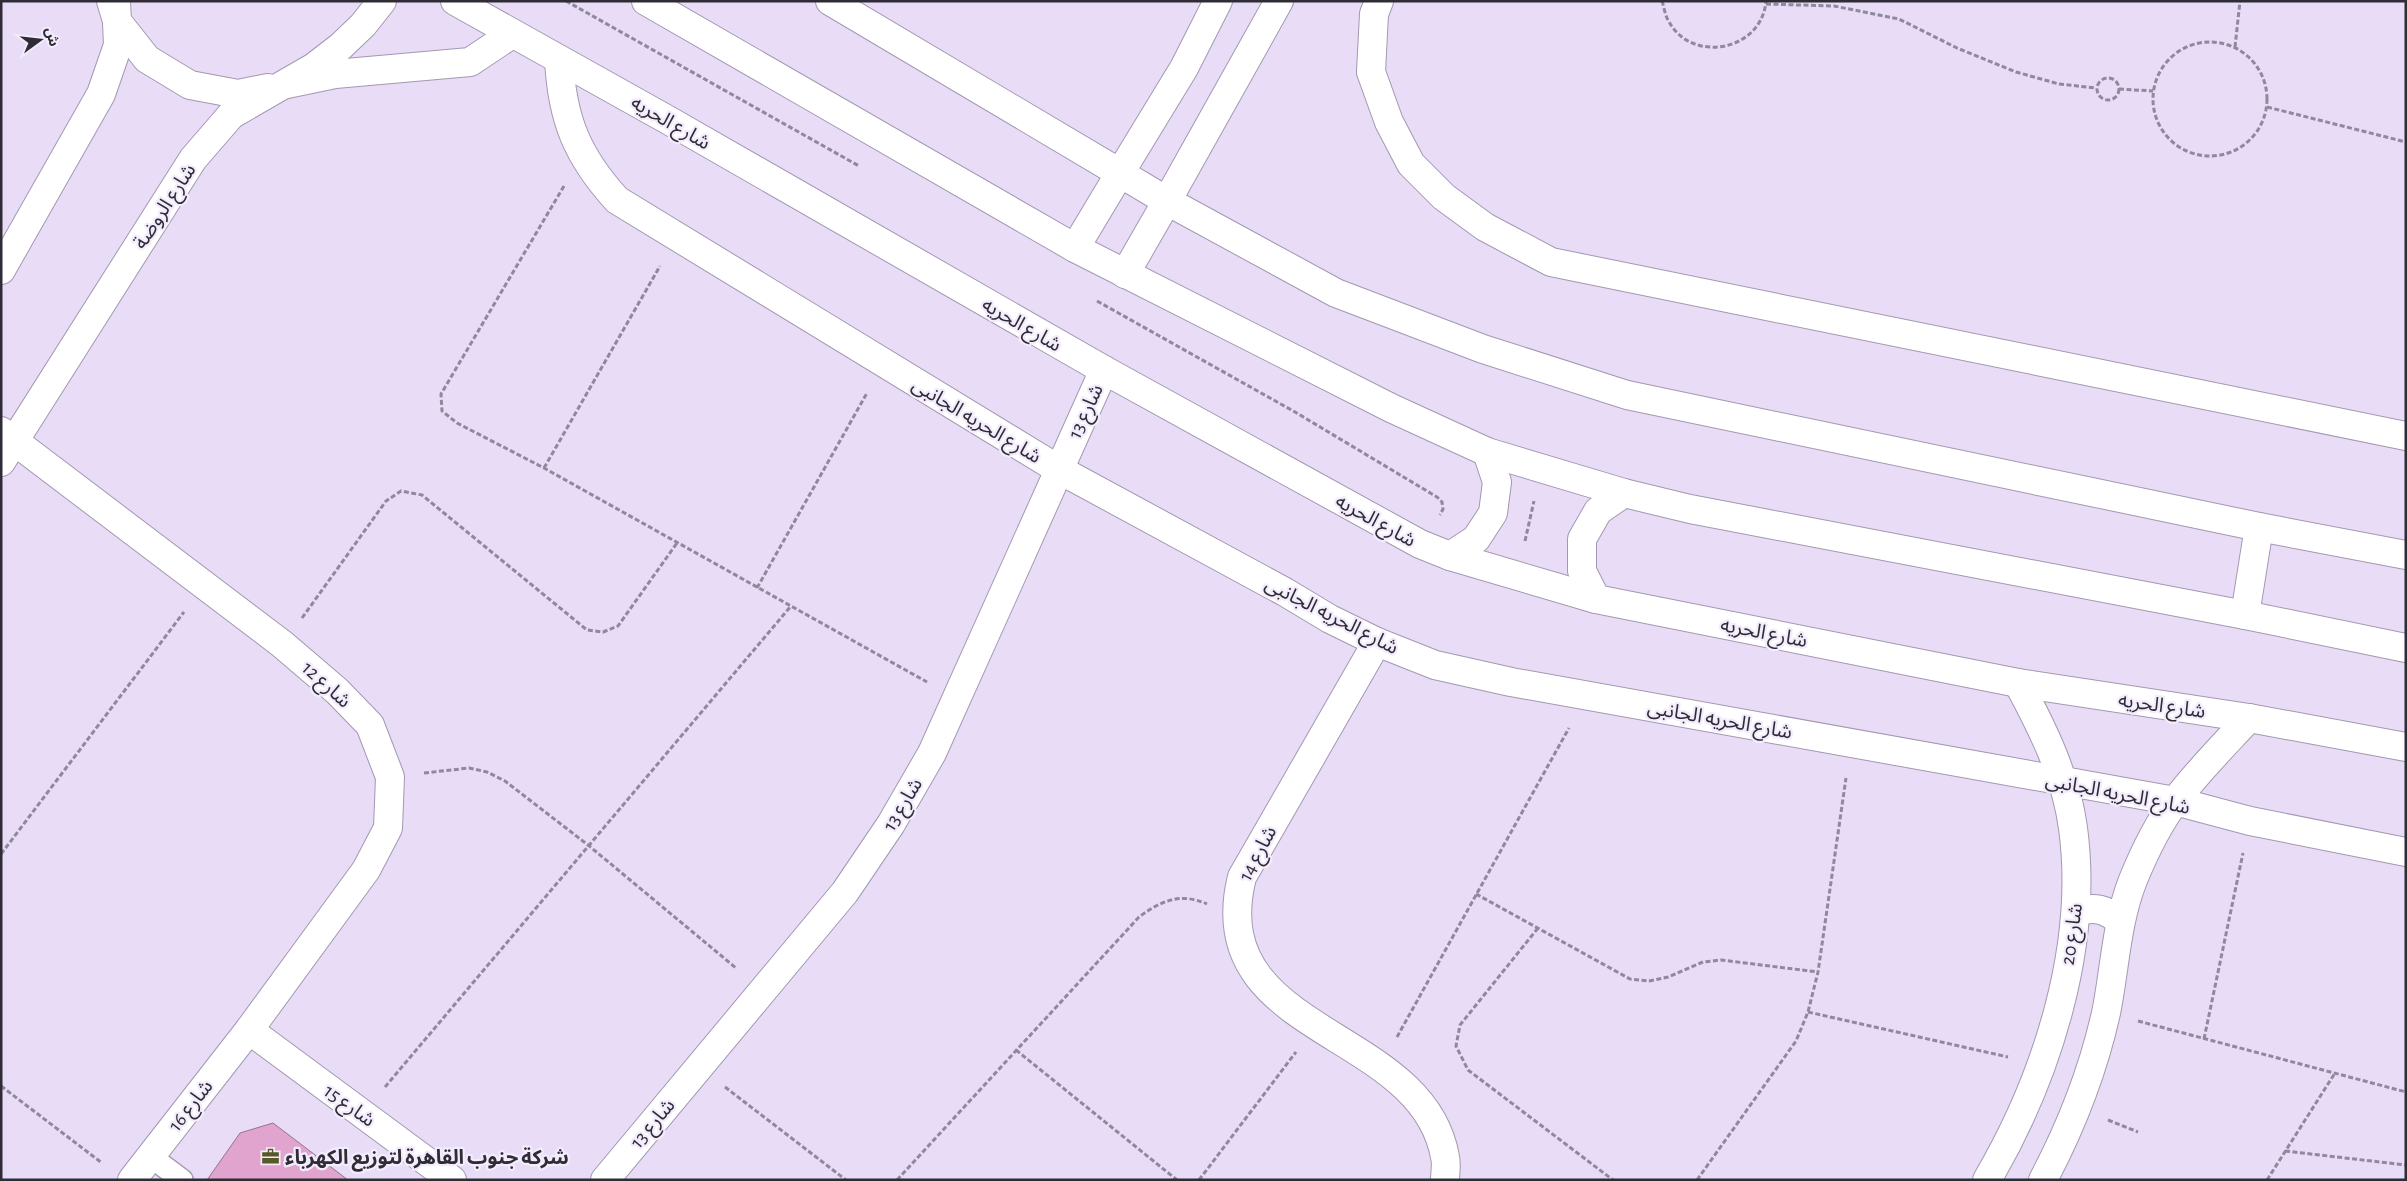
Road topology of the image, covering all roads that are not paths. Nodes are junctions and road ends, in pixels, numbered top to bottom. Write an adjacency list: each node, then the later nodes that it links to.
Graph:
1 (382, 1): 11 (street, شارع الروضة)
2 (455, 1): 9 (street, شارع الحريه)
3 (646, 1): 14 (street)
4 (830, 1): 12 (street)
5 (1218, 1): 12 (street)
6 (1279, 1): 13 (street)
7 (1379, 1): 18 (street)
8 (115, 8): 11 (street); 15 (street)
9 (512, 34): 10 (street, شارع الحريه); 11 (street)
10 (559, 60): 17 (street, شارع الحريه); 21 (street, شارع الحريه الجانبى)
11 (287, 84): 19 (street, شارع الروضة)
12 (1120, 173): 13 (street); 14 (street)
13 (1167, 201): 16 (street); 23 (street)
14 (1075, 248): 16 (street)
15 (1, 270)
16 (1125, 274): 20 (street)
17 (1104, 370): 21 (street, شارع 13); 25 (street, شارع الحريه)
18 (2406, 436)
19 (6, 445): 38 (street, شارع 12)
20 (1487, 452): 22 (street); 25 (street)
21 (1058, 469): 28 (street, شارع الحريه الجانبى); 43 (street, شارع 13)
22 (1624, 493): 26 (street); 27 (street)
23 (2259, 527): 24 (street); 27 (street)
24 (2406, 555)
25 (1450, 556): 26 (street, شارع الحريه)
26 (1596, 599): 30 (street, شارع الحريه)
27 (2245, 615): 29 (street)
28 (1377, 642): 33 (street, شارع الحريه الجانبى); 44 (street, شارع 14)
29 (2406, 648)
30 (2018, 683): 31 (street, شارع الحريه); 33 (street, شارع 20)
31 (2249, 718): 32 (street, شارع الحريه); 34 (street)
32 (2406, 747)
33 (2063, 782): 34 (street, شارع الحريه الجانبى); 36 (street, شارع 20)
34 (2175, 801): 35 (street, شارع الحريه الجانبى); 37 (street)
35 (2406, 852)
36 (2077, 912): 37 (street); 45 (street, شارع 20)
37 (2120, 921): 46 (street)
38 (249, 1030): 39 (street, شارع 16); 42 (street, شارع 15)
39 (150, 1156): 40 (street, شارع 16); 41 (lane)
40 (121, 1174)
41 (182, 1180)
42 (452, 1180)
43 (605, 1180)
44 (1445, 1180)
45 (1987, 1180)
46 (2043, 1180)

